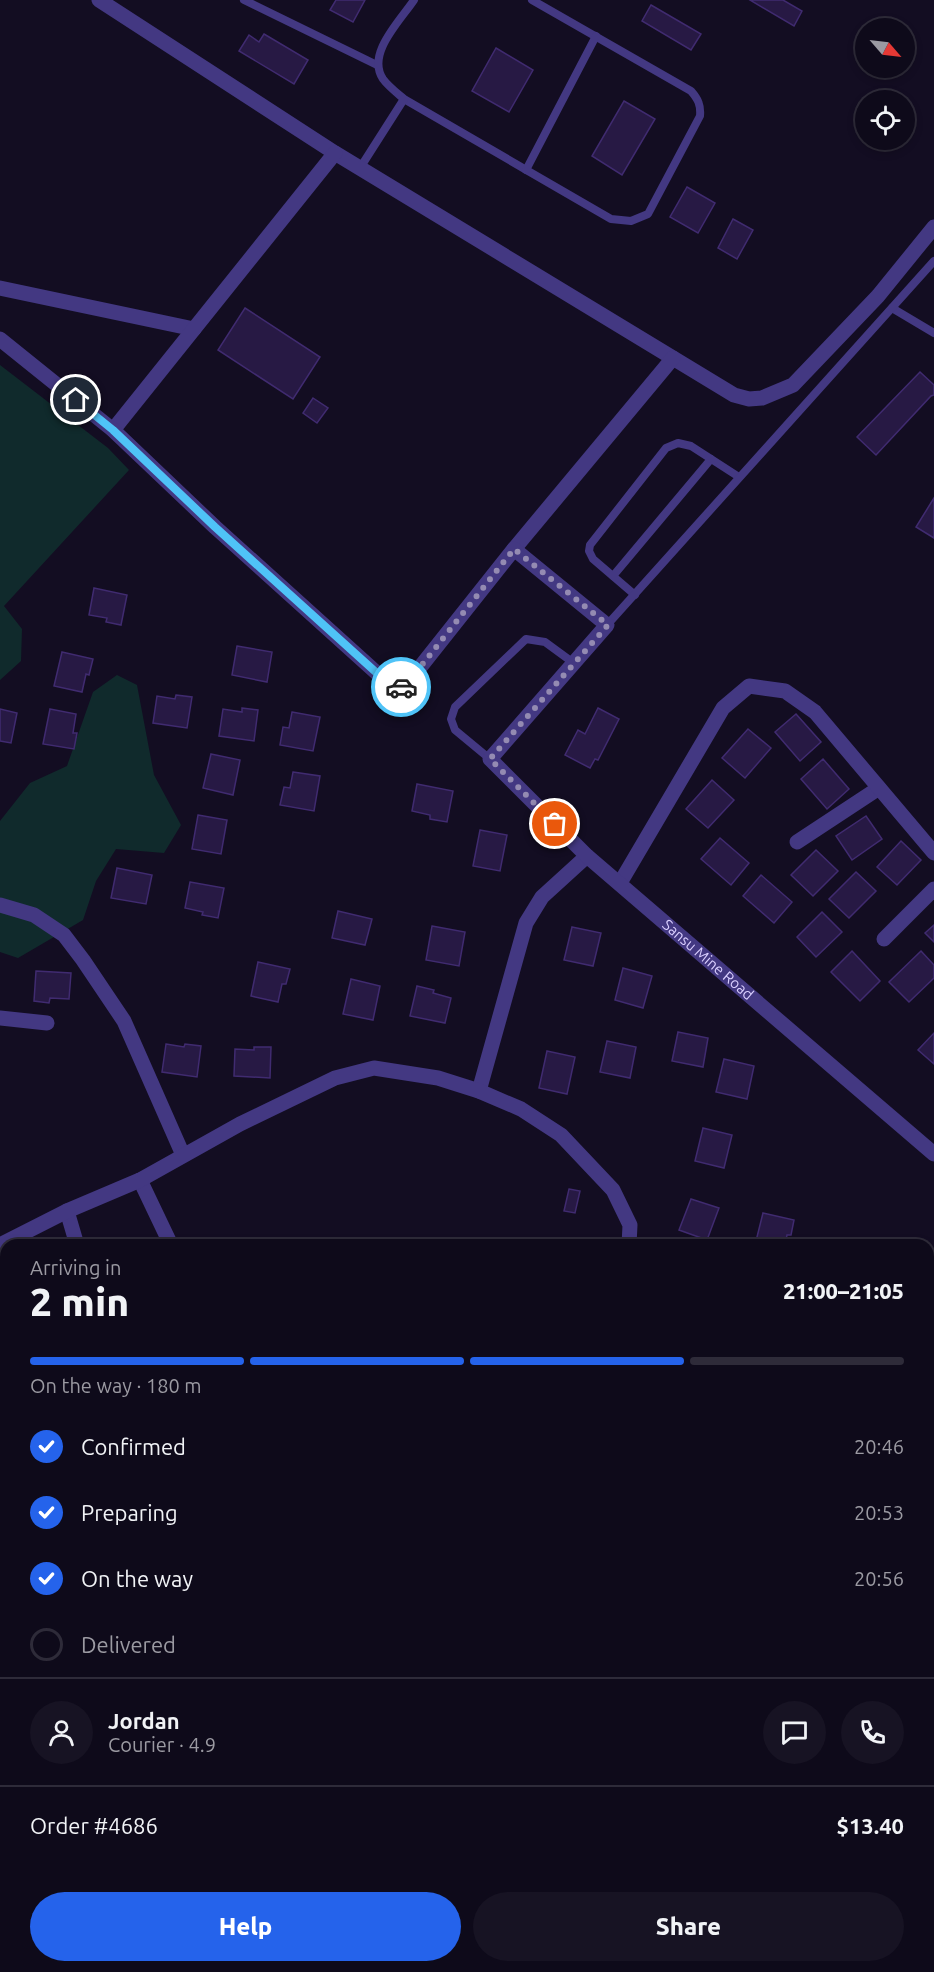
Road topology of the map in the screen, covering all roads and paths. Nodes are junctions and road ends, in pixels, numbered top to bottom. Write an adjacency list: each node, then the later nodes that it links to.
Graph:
1 (99, 0): 8 (street)
2 (244, 0): 6 (lane)
3 (414, 0): 6 (lane)
4 (532, 0): 5 (lane)
5 (596, 36): 10 (lane); 10 (lane)
6 (377, 65): 7 (lane)
7 (404, 99): 9 (lane); 10 (lane)
8 (335, 153): 9 (street); 15 (street)
9 (360, 168): 18 (street)
10 (526, 170)
11 (934, 227): 18 (street)
12 (934, 261): 14 (lane)
13 (0, 288): 15 (street)
14 (892, 308): 16 (lane); 21 (lane)
15 (194, 329): 19 (street)
16 (934, 333)
17 (0, 339): 19 (street)
18 (673, 358): 22 (street)
19 (113, 430): 22 (street)
20 (711, 459): 21 (lane); 23 (lane); 23 (lane)
21 (739, 477): 24 (lane)
22 (514, 549): 25 (street)
23 (613, 576): 24 (lane)
24 (635, 595): 25 (lane)
25 (608, 625): 26 (street)
26 (575, 664): 27 (street); 27 (lane)
27 (490, 759): 31 (street, Sansu Mine Road)
28 (879, 788): 29 (street); 30 (street); 32 (street)
29 (797, 842)
30 (934, 853)
31 (587, 856): 32 (street, Sansu Mine Road); 38 (street)
32 (620, 883): 39 (street, Sansu Mine Road)
33 (934, 889): 35 (street)
34 (0, 905): 40 (street)
35 (884, 939)
36 (0, 1018): 37 (street)
37 (47, 1023)
38 (479, 1091): 40 (street); 46 (street)
39 (934, 1154)
40 (183, 1155): 41 (street)
41 (140, 1180): 42 (street); 45 (street)
42 (67, 1211): 43 (street); 44 (street)
43 (12, 1239)
44 (75, 1239)
45 (168, 1239)
46 (629, 1239)

